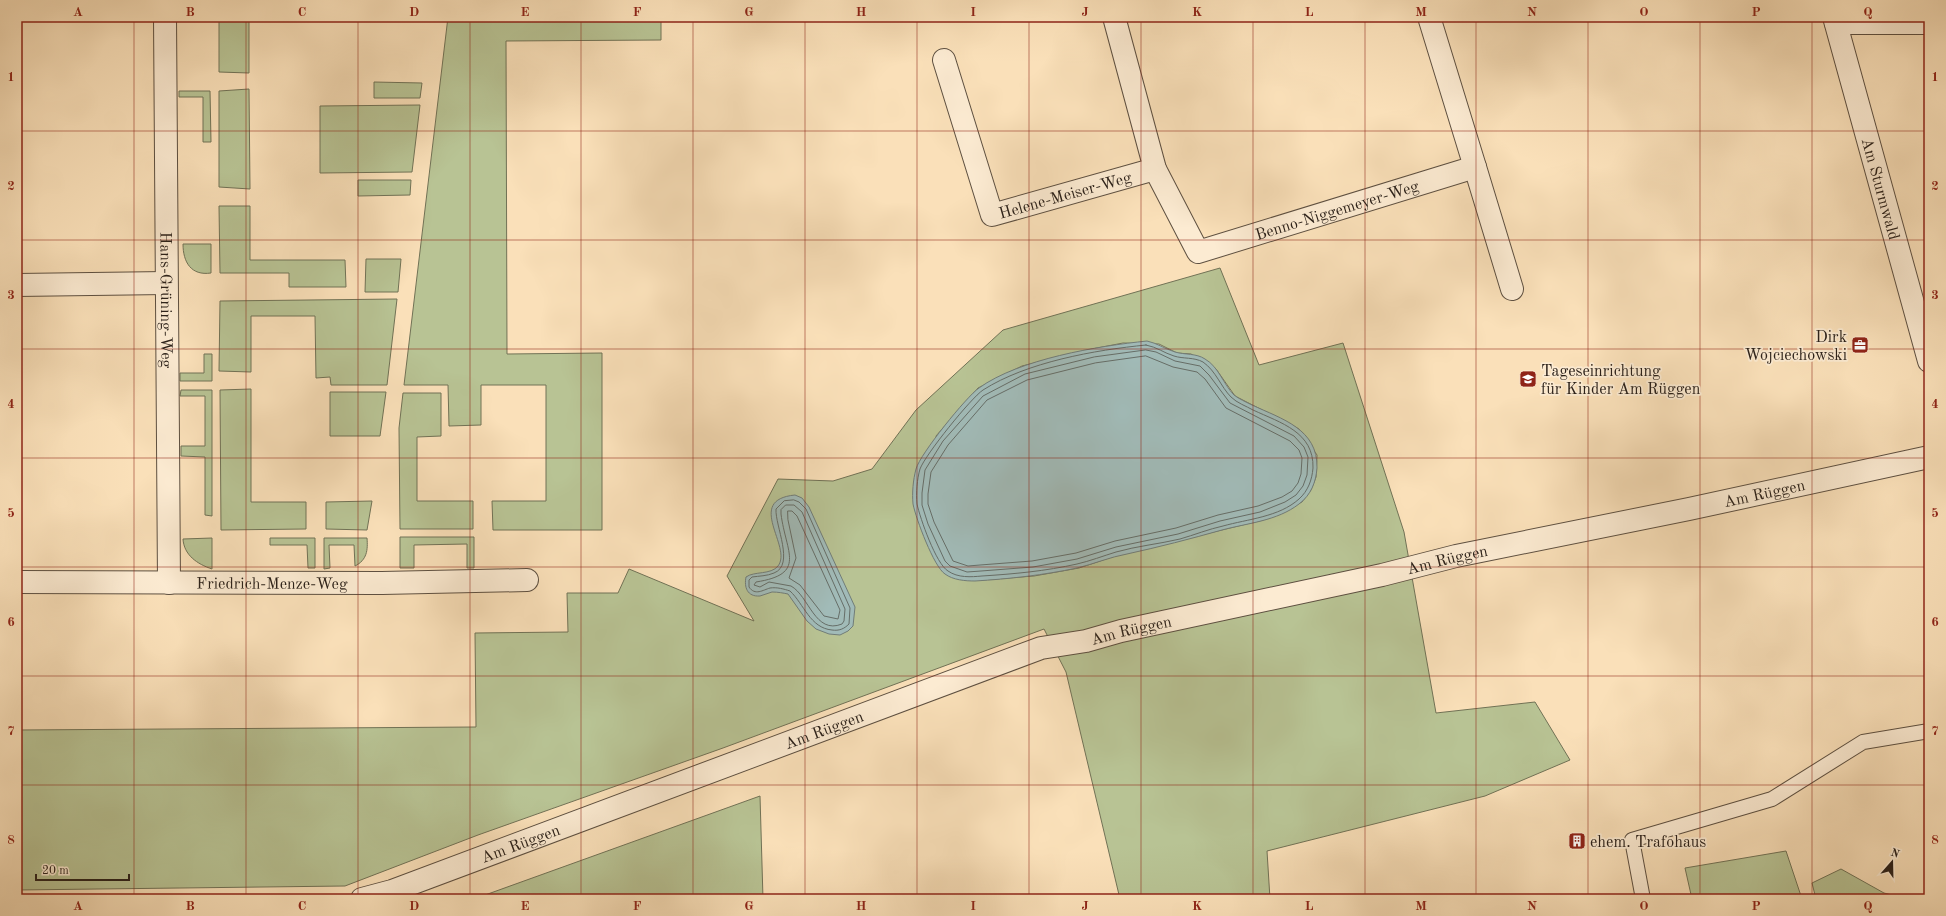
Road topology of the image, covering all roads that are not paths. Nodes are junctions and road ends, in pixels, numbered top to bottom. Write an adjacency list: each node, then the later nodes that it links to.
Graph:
1 (165, 17): 9 (street, Hans-Grüning-Weg)
2 (1114, 17): 8 (street)
3 (1429, 17): 7 (street)
4 (1835, 20): 5 (street); 12 (street, Am Sturmwald)
5 (1929, 23)
6 (944, 60): 8 (street, Helene-Meiser-Weg)
7 (1475, 167): 8 (street, Benno-Niggemeyer-Weg); 11 (street)
8 (1155, 169)
9 (166, 282): 10 (street); 16 (street, Hans-Grüning-Weg)
10 (17, 285)
11 (1512, 289)
12 (1929, 360)
13 (1929, 457): 18 (street, Am Rüggen)
14 (527, 580): 16 (street, Friedrich-Menze-Weg)
15 (17, 582): 16 (street, Friedrich-Menze-Weg)
16 (169, 583)
17 (1929, 731): 19 (lane)
18 (362, 899)
19 (1643, 899)

